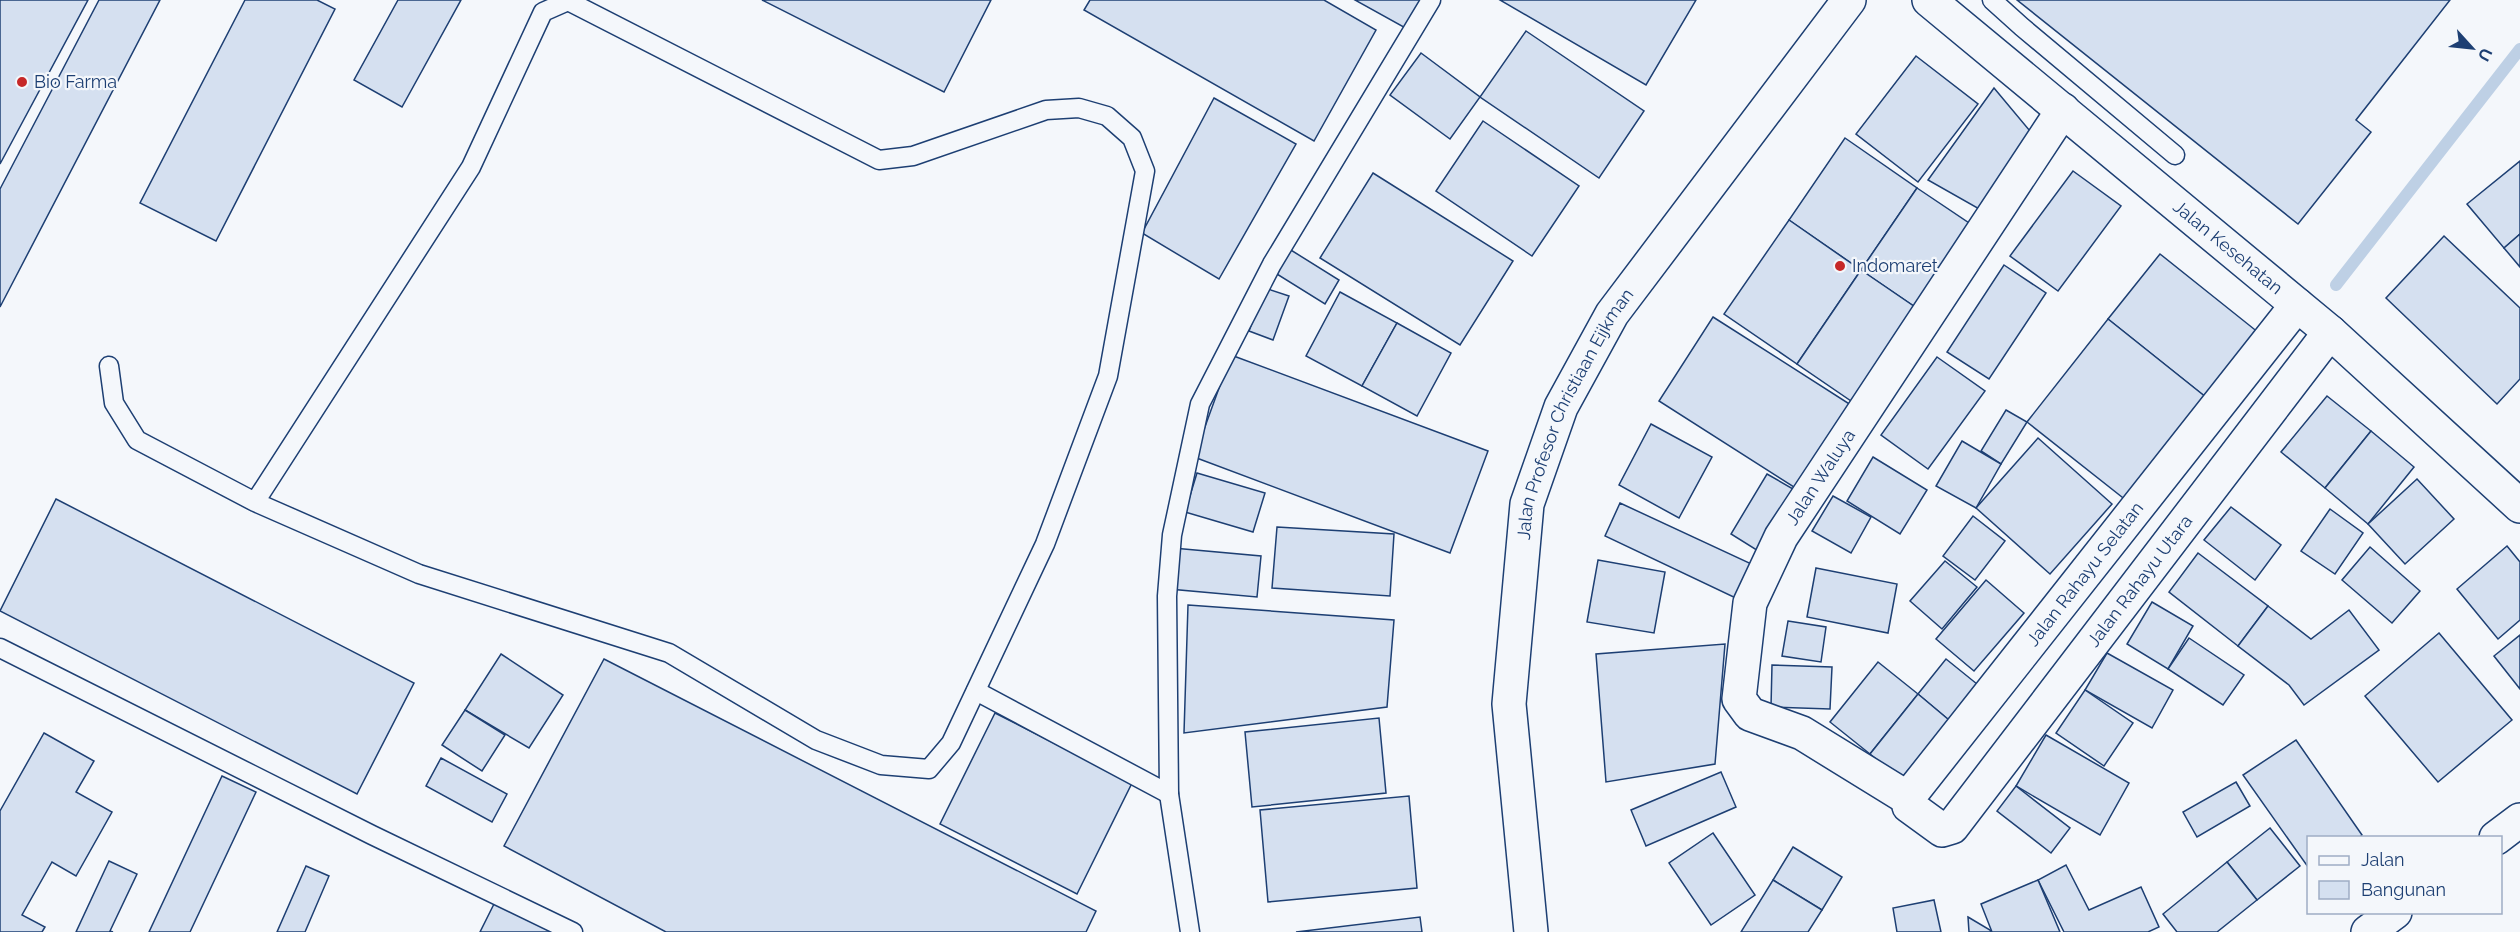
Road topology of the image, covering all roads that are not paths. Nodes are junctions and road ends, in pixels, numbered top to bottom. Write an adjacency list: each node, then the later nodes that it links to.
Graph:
1 (1431, 0): 14 (lane)
2 (1849, 0): 19 (street, Jalan Profesor Christiaan Eijkman)
3 (1929, 0): 5 (street, Jalan Kesehatan)
4 (1992, 0): 6 (lane)
5 (2062, 110): 7 (street, Jalan Kesehatan); 15 (street, Jalan Waluya)
6 (2175, 155)
7 (2297, 305): 8 (street, Jalan Kesehatan); 15 (street, Jalan Rahayu Selatan)
8 (2330, 332): 11 (street, Jalan Kesehatan); 15 (street, Jalan Rahayu Utara)
9 (109, 366): 10 (lane)
10 (255, 502): 13 (lane); 13 (lane)
11 (2520, 506)
12 (0, 648): 20 (lane)
13 (976, 691): 14 (lane)
14 (1170, 794): 21 (lane)
15 (1909, 799)
16 (2520, 820): 17 (street)
17 (2497, 836)
18 (2392, 914): 23 (street)
19 (1531, 917): 22 (street, Jalan Profesor Christiaan Eijkman)
20 (573, 932)
21 (1190, 932)
22 (1556, 932)
23 (2368, 932)

